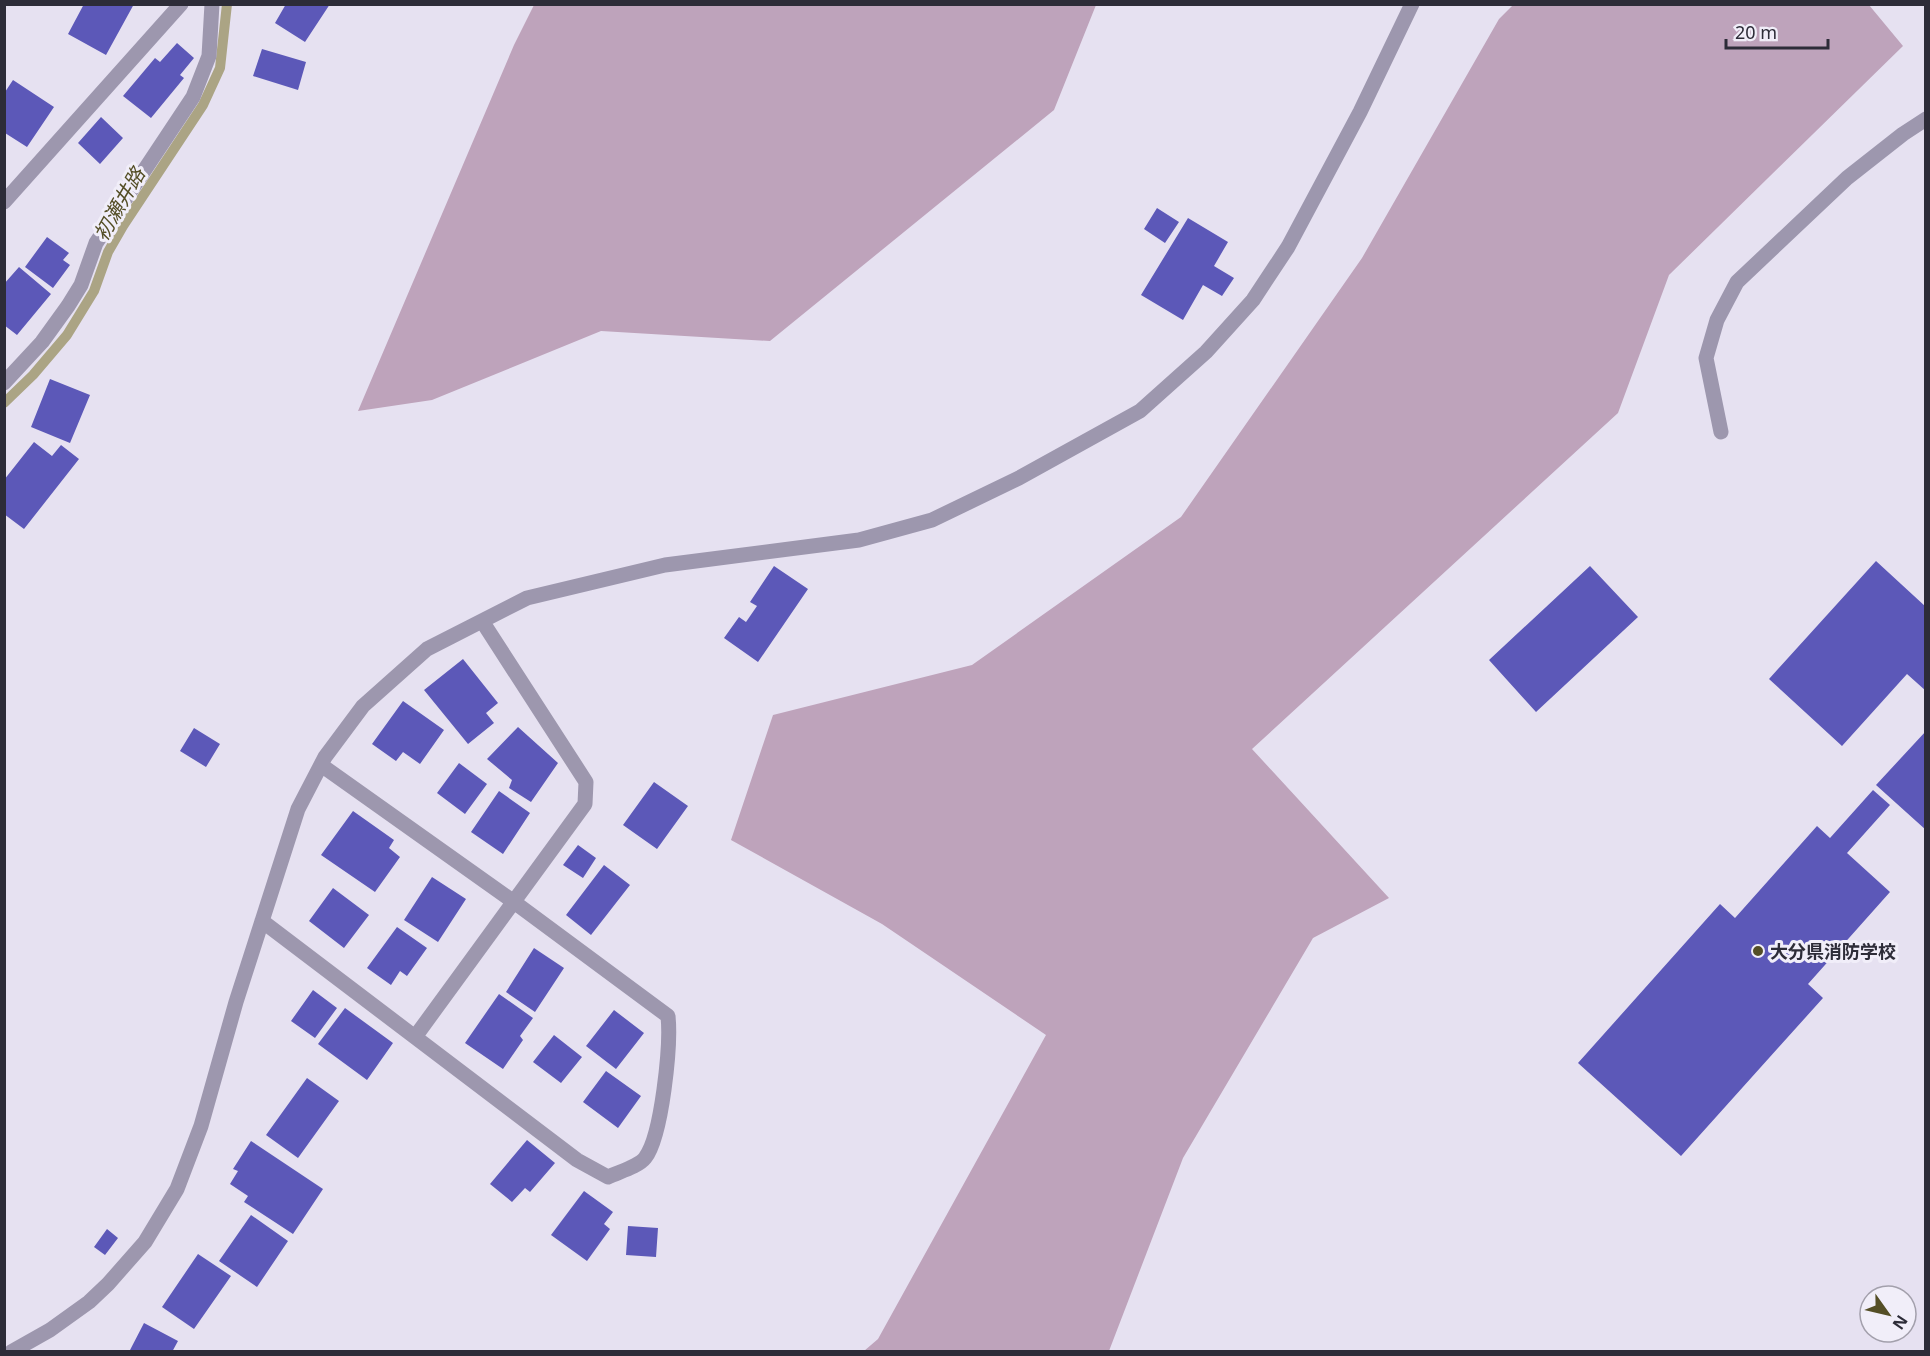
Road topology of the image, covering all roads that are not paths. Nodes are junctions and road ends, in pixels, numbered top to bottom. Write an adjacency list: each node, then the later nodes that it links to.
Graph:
1 (181, 4): 5 (street)
2 (212, 4): 6 (street)
3 (1412, 4): 8 (street)
4 (1926, 119): 7 (street)
5 (4, 202)
6 (4, 383)
7 (1721, 432)
8 (482, 621): 9 (street); 10 (street)
9 (321, 765): 10 (street); 11 (street)
10 (514, 902): 12 (street); 12 (street)
11 (262, 921): 12 (street); 13 (street)
12 (415, 1037)
13 (11, 1352)

